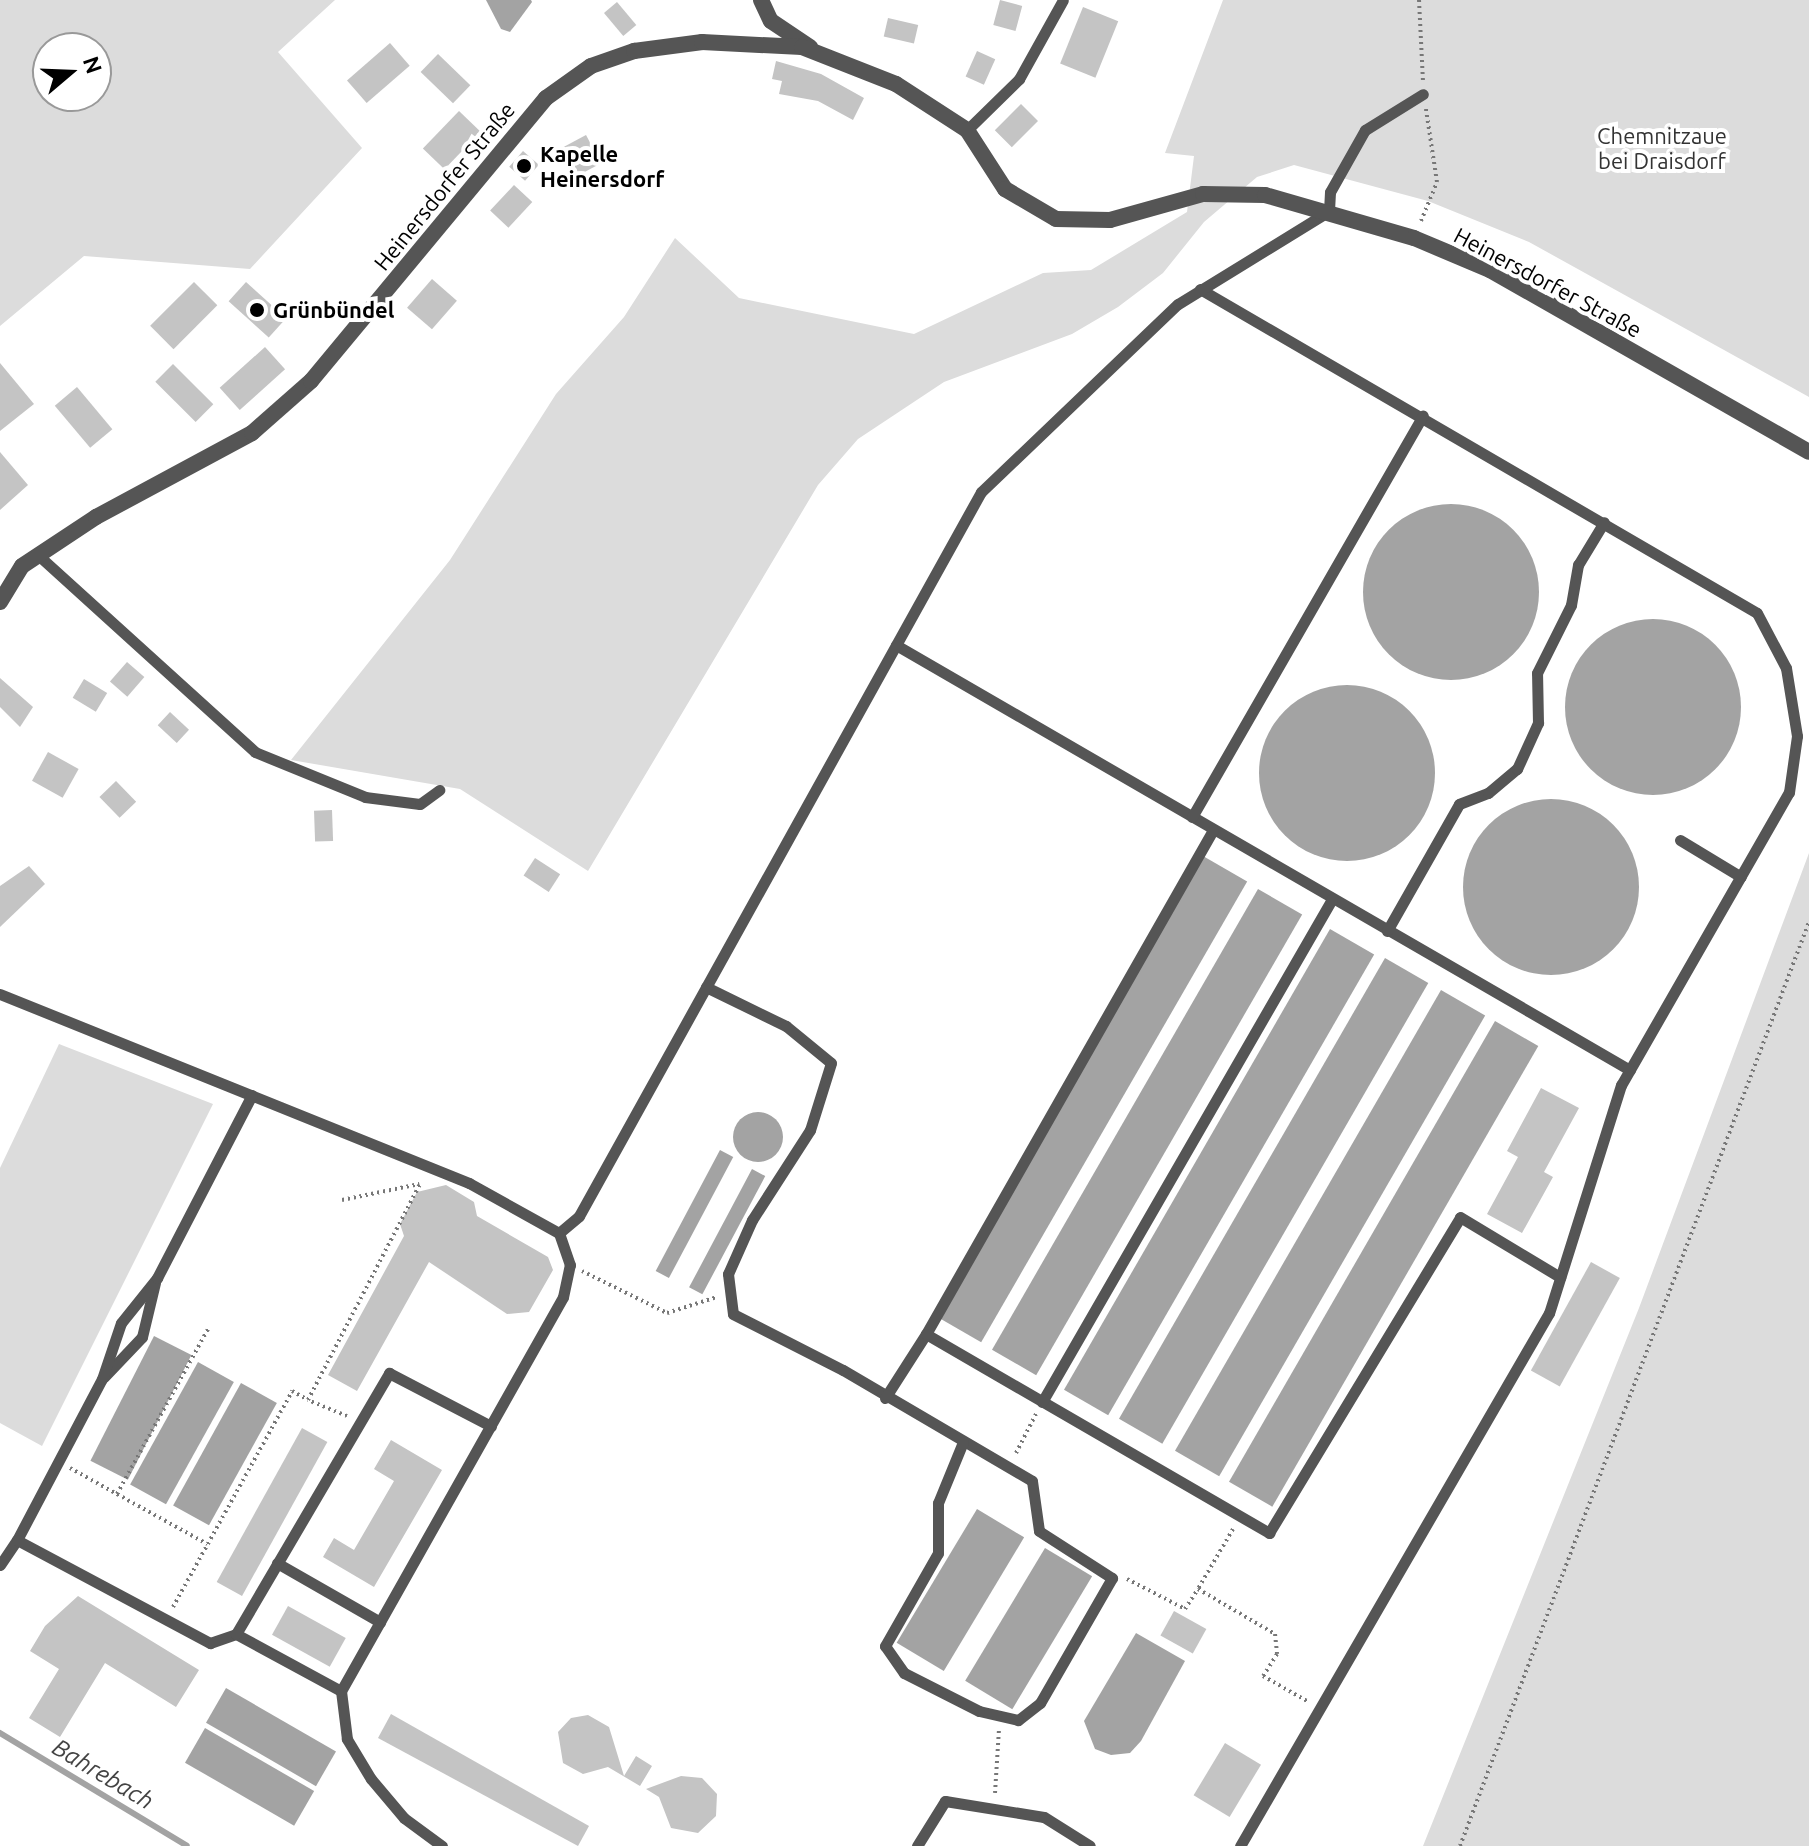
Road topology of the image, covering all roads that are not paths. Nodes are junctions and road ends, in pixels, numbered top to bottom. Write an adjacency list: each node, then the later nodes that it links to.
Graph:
1 (761, 0): 3 (street)
2 (1063, 0): 5 (lane)
3 (807, 47): 5 (street, Heinersdorfer Straße); 11 (street, Heinersdorfer Straße)
4 (1423, 94): 6 (lane)
5 (967, 130): 6 (street, Heinersdorfer Straße)
6 (1329, 211): 7 (lane); 9 (street, Heinersdorfer Straße)
7 (1200, 289): 8 (lane); 13 (lane)
8 (1423, 416): 10 (lane); 15 (lane)
9 (1809, 452)
10 (1604, 522): 18 (lane); 20 (lane)
11 (38, 555): 12 (street, Heinersdorfer Straße); 14 (lane)
12 (0, 602)
13 (896, 645): 15 (lane); 21 (lane)
14 (439, 790)
15 (1192, 817): 16 (lane)
16 (1213, 830): 19 (lane); 28 (lane)
17 (1680, 840): 18 (lane)
18 (1741, 877): 23 (lane)
19 (1332, 899): 20 (lane); 31 (lane)
20 (1387, 931): 23 (lane)
21 (706, 987): 25 (lane); 30 (lane)
22 (0, 994): 24 (lane)
23 (1630, 1070): 26 (lane)
24 (252, 1095): 25 (lane); 27 (lane)
25 (559, 1233): 32 (lane)
26 (1560, 1277): 31 (lane); 43 (lane)
27 (157, 1278): 29 (lane); 29 (lane)
28 (926, 1334): 30 (lane); 31 (lane)
29 (102, 1379): 34 (lane)
30 (885, 1398): 33 (lane)
31 (1042, 1402)
32 (491, 1426): 35 (lane); 37 (lane)
33 (963, 1442): 33 (lane)
34 (17, 1540): 36 (lane); 38 (lane)
35 (277, 1563): 37 (lane); 38 (lane)
36 (0, 1565)
37 (380, 1622): 39 (lane)
38 (236, 1634): 39 (lane)
39 (341, 1691): 40 (lane)
40 (442, 1846)
41 (917, 1846): 42 (lane)
42 (1090, 1846)
43 (1240, 1846)

